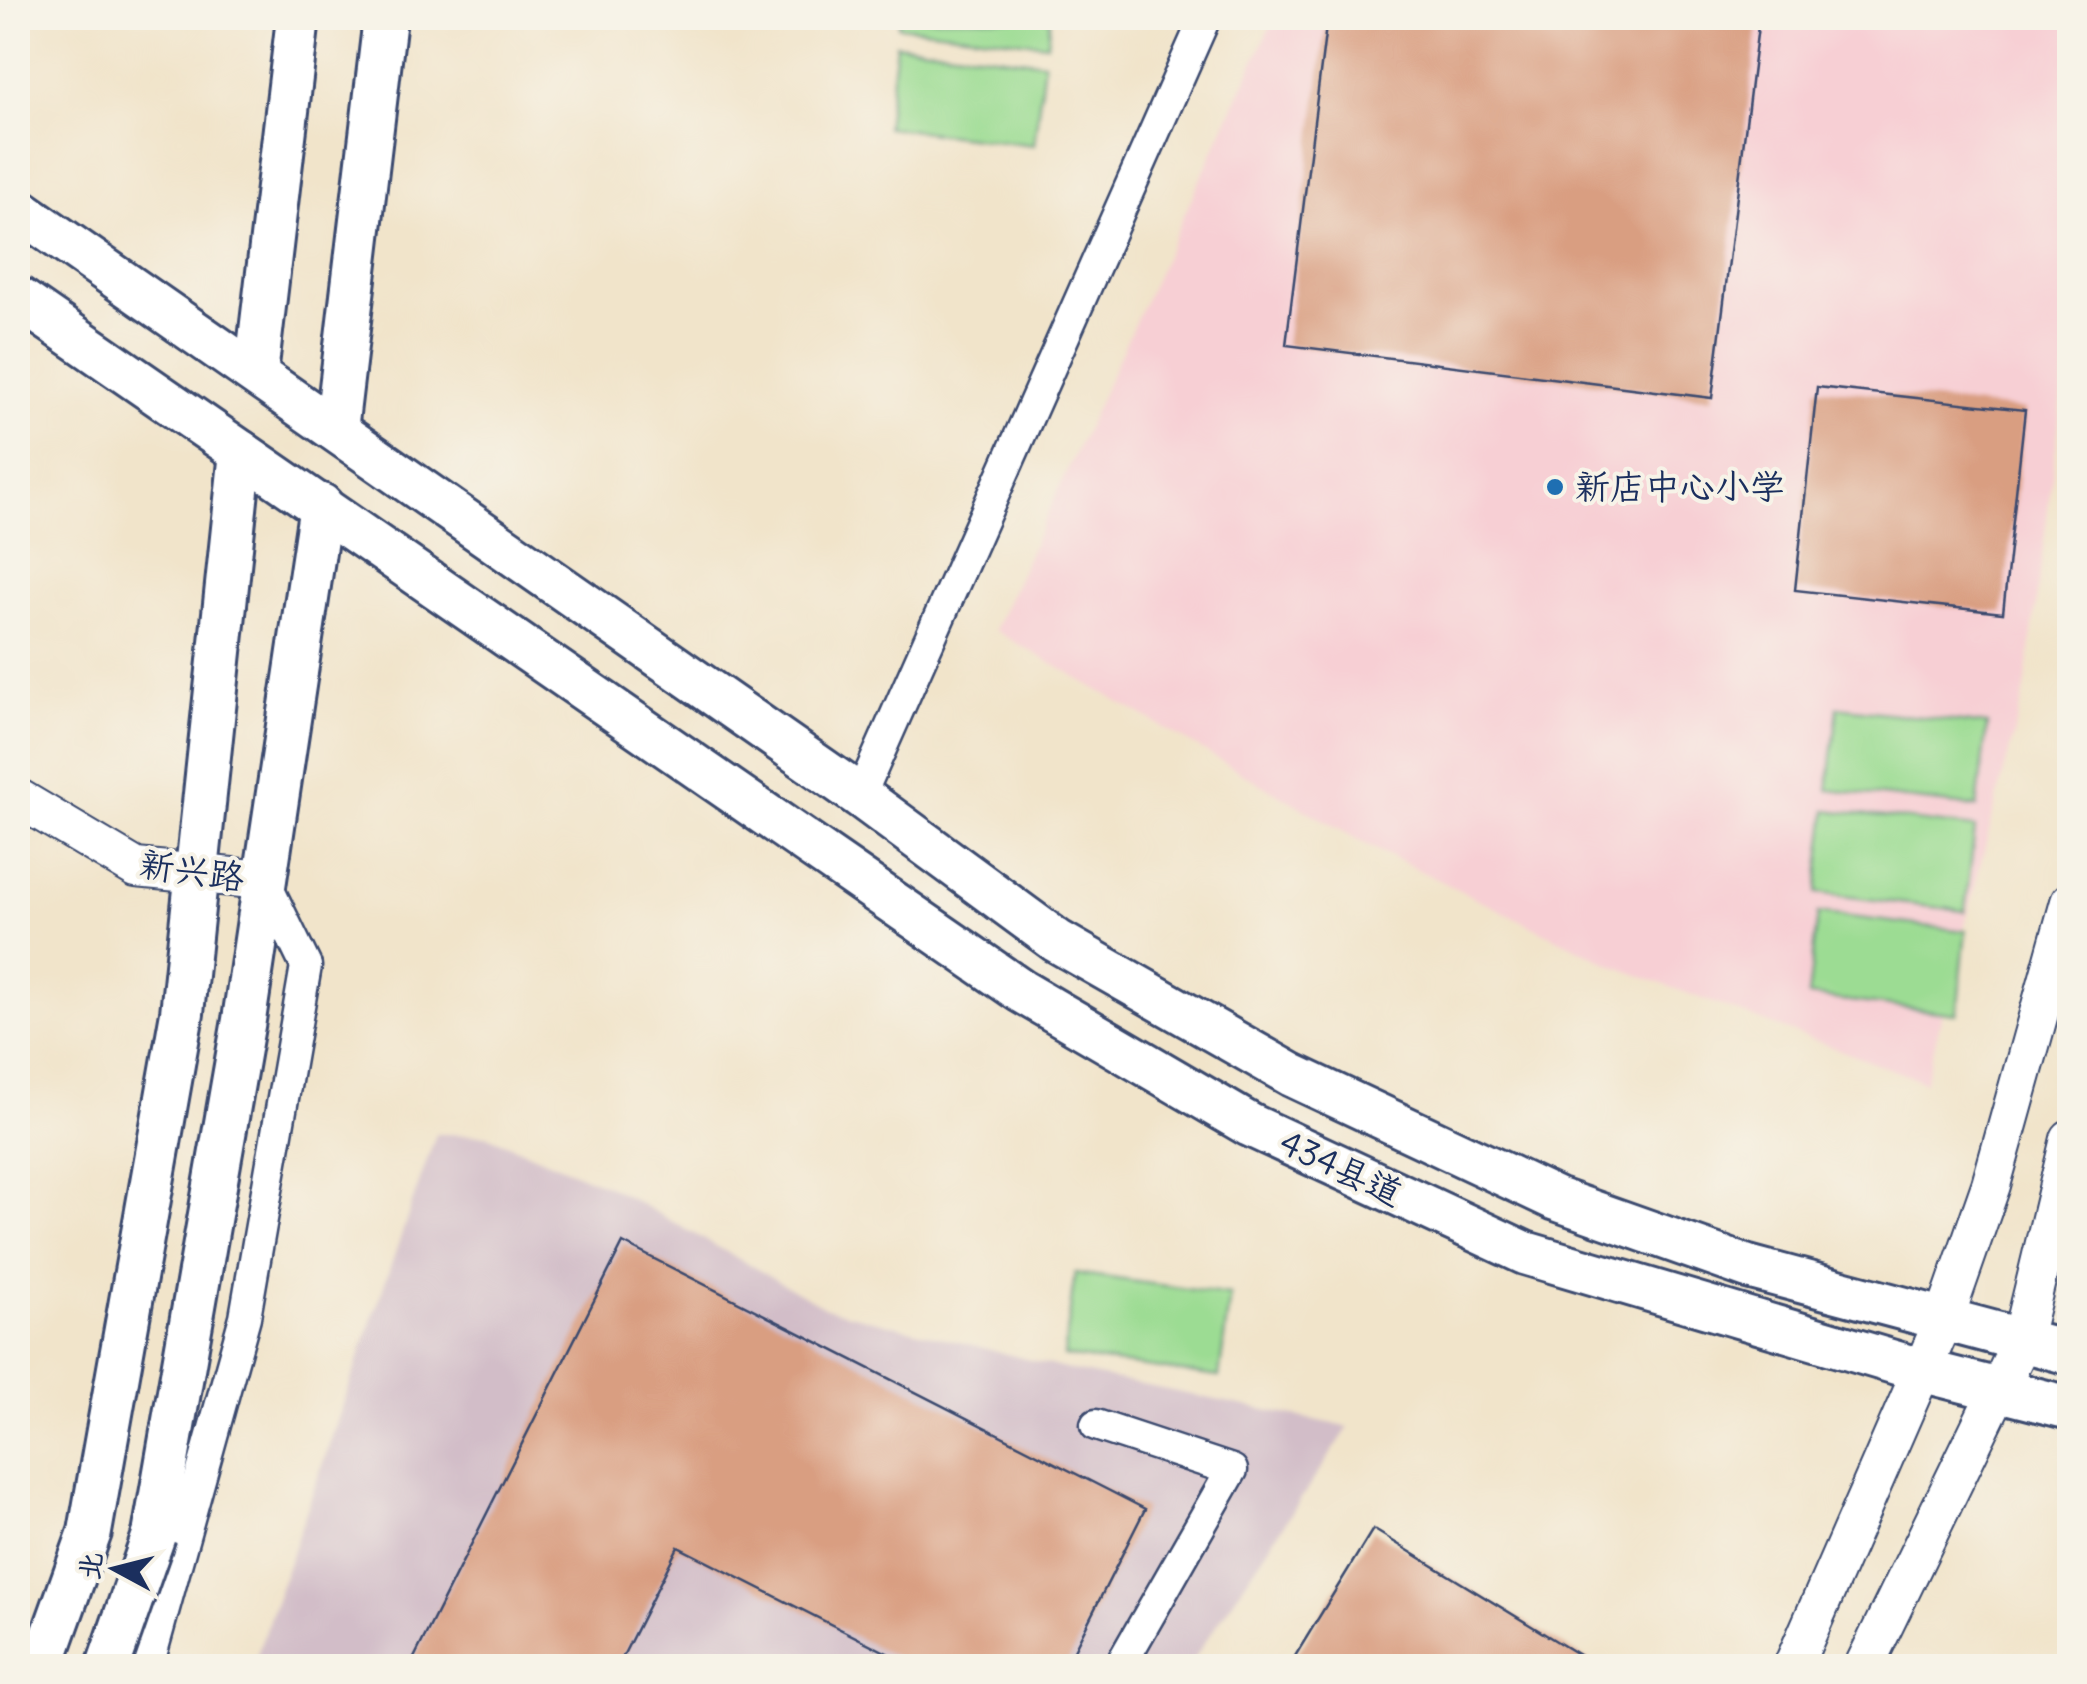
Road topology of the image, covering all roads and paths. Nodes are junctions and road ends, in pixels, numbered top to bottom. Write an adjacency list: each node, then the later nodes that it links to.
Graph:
1 (298, 18): 6 (main road)
2 (385, 18): 7 (main road)
3 (1205, 18): 10 (street)
4 (18, 209): 6 (main road, 434县道)
5 (18, 298): 8 (main road, 434县道)
6 (256, 374): 7 (main road, 434县道)
7 (336, 430): 10 (main road, 434县道)
8 (241, 452): 9 (main road, 434县道); 12 (main road)
9 (321, 505): 13 (main road); 19 (main road, 434县道)
10 (860, 796): 16 (main road, 434县道)
11 (18, 798): 12 (street, 新兴路)
12 (196, 874): 13 (street, 新兴路); 23 (main road)
13 (264, 880): 24 (main road, bridge); 25 (street)
14 (2070, 902): 16 (street)
15 (2070, 1139): 17 (street)
16 (1942, 1322): 17 (main road, 434县道); 19 (street)
17 (2021, 1342): 18 (main road, 434县道); 20 (street)
18 (2070, 1353)
19 (1924, 1370): 20 (main road, 434县道); 27 (street)
20 (1996, 1391): 21 (main road, 434县道); 28 (street)
21 (2070, 1408)
22 (1096, 1425): 26 (street)
23 (42, 1666)
24 (108, 1666)
25 (148, 1666)
26 (1120, 1666)
27 (1793, 1666)
28 (1864, 1666)

